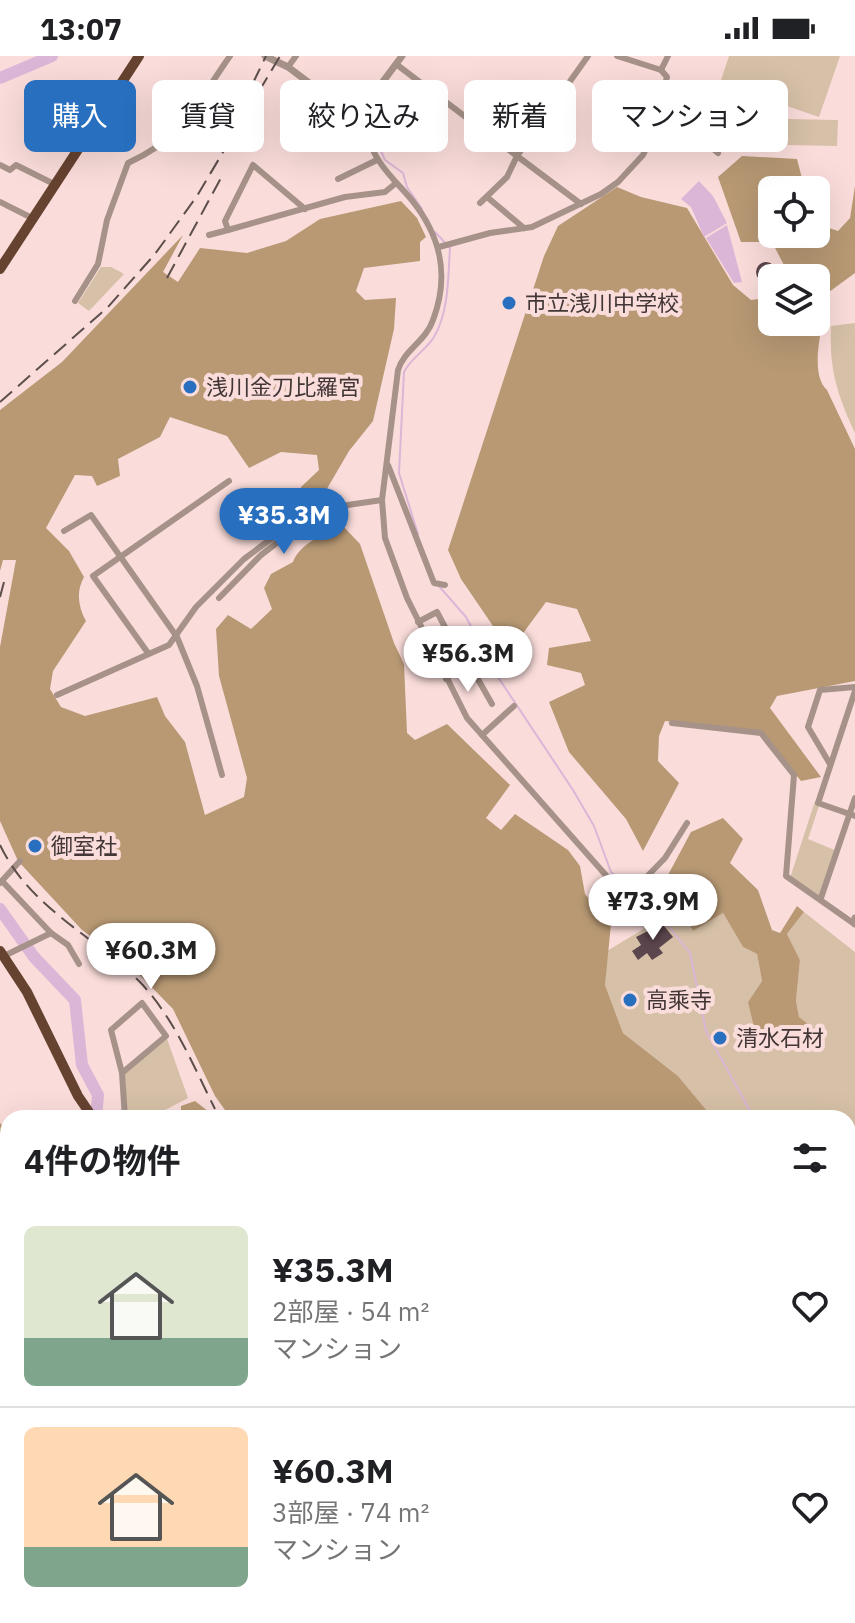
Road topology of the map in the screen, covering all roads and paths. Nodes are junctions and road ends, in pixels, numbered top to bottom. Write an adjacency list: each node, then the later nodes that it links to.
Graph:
1 (139, 56): 22 (highway)
2 (230, 56): 34 (street)
3 (265, 56): 10 (street)
4 (296, 56): 10 (street)
5 (402, 56): 9 (street)
6 (588, 56): 17 (street)
7 (617, 56): 11 (street)
8 (668, 56): 11 (street)
9 (396, 64): 13 (street); 17 (street)
10 (288, 67): 12 (street)
11 (661, 70): 14 (street)
12 (305, 80)
13 (384, 80)
14 (666, 80)
15 (373, 152): 18 (street)
16 (644, 152): 26 (street)
17 (517, 156): 23 (street); 26 (street)
18 (377, 160): 20 (street); 21 (street)
19 (0, 165): 22 (street)
20 (338, 179)
21 (396, 183): 27 (street); 32 (street)
22 (54, 184): 28 (highway)
23 (487, 197): 25 (street); 29 (street)
24 (0, 202): 28 (street)
25 (480, 203)
26 (581, 204): 29 (street)
27 (305, 209): 30 (street); 30 (street)
28 (32, 218): 33 (highway)
29 (525, 229): 32 (street)
30 (228, 230): 31 (street)
31 (209, 235)
32 (441, 247): 35 (street)
33 (0, 269)
34 (75, 301)
35 (388, 465): 37 (street); 41 (street)
36 (229, 481): 40 (street)
37 (382, 500): 38 (street); 43 (street)
38 (342, 506): 42 (street); 44 (street)
39 (64, 531): 40 (street)
40 (120, 557): 44 (street); 45 (street)
41 (445, 585)
42 (219, 598)
43 (418, 622): 47 (street); 49 (street)
44 (177, 637): 45 (street); 57 (street)
45 (148, 653): 51 (street)
46 (522, 662): 48 (street)
47 (464, 663): 49 (street); 52 (street)
48 (503, 663)
49 (446, 679): 55 (street)
50 (855, 689): 56 (street); 56 (street)
51 (57, 695)
52 (492, 704)
53 (514, 706): 55 (street)
54 (672, 723): 64 (street)
55 (482, 735): 63 (street)
56 (830, 764): 59 (street)
57 (222, 775)
58 (855, 798): 59 (street)
59 (852, 815): 64 (street)
60 (687, 823): 63 (street)
61 (20, 861): 62 (street)
62 (1, 882): 67 (street)
63 (631, 893): 66 (street)
64 (821, 898): 65 (street)
65 (854, 922)
66 (649, 924)
67 (51, 933): 68 (street); 69 (street)
68 (2, 954): 71 (highway)
69 (79, 964)
70 (122, 1073): 70 (street); 72 (street)
71 (87, 1110)
72 (124, 1110)

